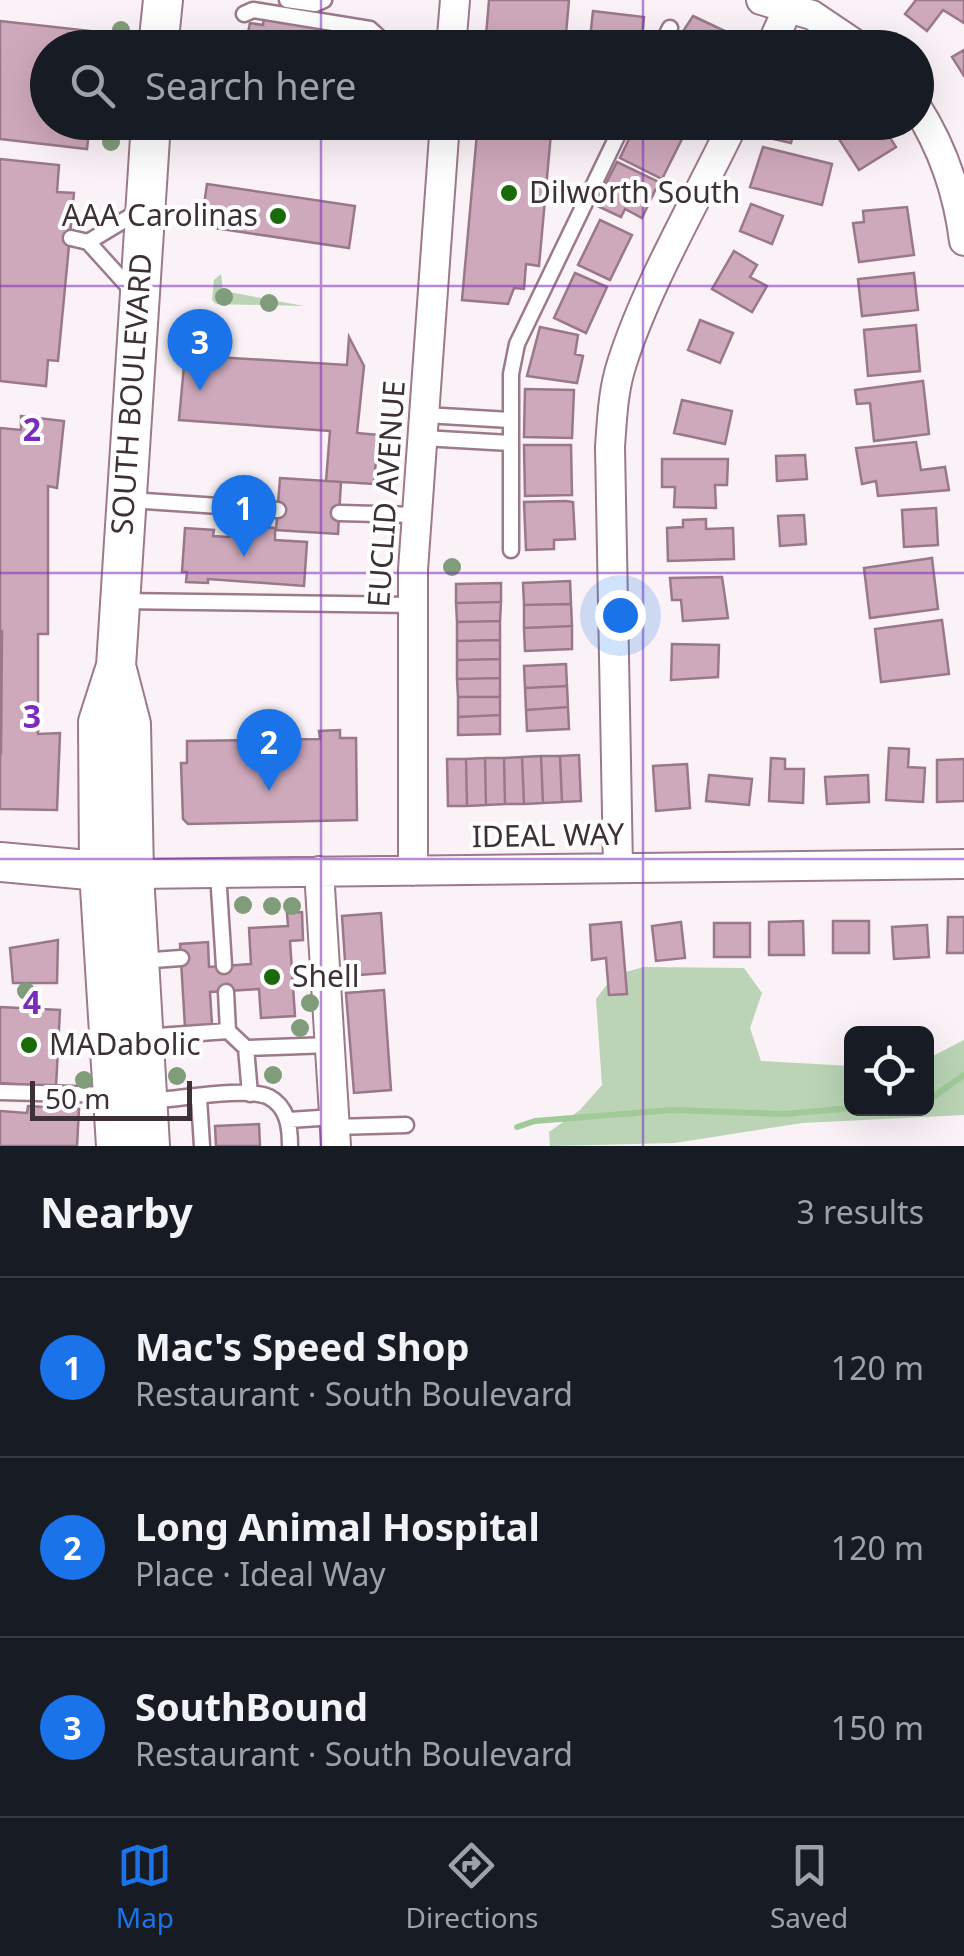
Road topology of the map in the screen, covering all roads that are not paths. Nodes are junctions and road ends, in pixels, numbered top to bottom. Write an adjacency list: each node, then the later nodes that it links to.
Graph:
1 (163, 0): 8 (main road)
2 (287, 0): 3 (lane)
3 (324, 0)
4 (455, 0): 10 (street)
5 (761, 0): 6 (street)
6 (789, 6): 11 (street); 12 (street)
7 (244, 14): 9 (lane)
8 (160, 30)
9 (371, 30)
10 (452, 30)
11 (778, 30)
12 (838, 30)
13 (934, 137): 20 (street)
14 (150, 140): 18 (main road, SOUTH BOULEVARD)
15 (444, 140): 24 (street, EUCLID AVENUE)
16 (615, 140): 23 (lane)
17 (725, 140): 35 (street)
18 (146, 207): 21 (lane); 22 (main road, SOUTH BOULEVARD)
19 (71, 238): 21 (lane)
20 (964, 241)
21 (88, 242): 22 (lane)
22 (138, 299): 26 (main road, SOUTH BOULEVARD)
23 (510, 420): 24 (lane); 25 (lane)
24 (424, 427): 25 (lane); 29 (street, EUCLID AVENUE)
25 (510, 443): 30 (lane)
26 (124, 500): 27 (lane); 31 (main road, SOUTH BOULEVARD)
27 (278, 510)
28 (339, 513): 29 (lane)
29 (416, 515): 32 (street, EUCLID AVENUE)
30 (511, 550)
31 (120, 601): 32 (lane); 38 (main road, SOUTH BOULEVARD)
32 (412, 605): 36 (street, EUCLID AVENUE)
33 (0, 862): 38 (main road)
34 (964, 864): 35 (street, IDEAL WAY)
35 (618, 867): 36 (street, IDEAL WAY)
36 (412, 870): 37 (street, IDEAL WAY)
37 (319, 871): 39 (street, IDEAL WAY); 46 (street)
38 (116, 872): 39 (street, IDEAL WAY); 42 (main road, SOUTH BOULEVARD); 50 (main road, SOUTH BOULEVARD)
39 (218, 873): 41 (lane)
40 (180, 958): 42 (lane)
41 (219, 959)
42 (139, 961): 45 (main road, SOUTH BOULEVARD)
43 (226, 992): 44 (lane)
44 (228, 1031): 45 (lane); 47 (lane)
45 (144, 1036): 50 (main road, SOUTH BOULEVARD)
46 (330, 1045): 47 (lane); 54 (street)
47 (246, 1048): 49 (lane)
48 (0, 1092): 50 (lane)
49 (250, 1094): 51 (lane); 52 (lane)
50 (130, 1098): 51 (lane); 55 (main road, SOUTH BOULEVARD); 56 (main road, SOUTH BOULEVARD)
51 (199, 1098): 57 (lane)
52 (290, 1120): 54 (lane); 58 (lane)
53 (406, 1125): 54 (lane)
54 (336, 1130)
55 (116, 1146)
56 (150, 1146)
57 (202, 1146)
58 (290, 1146)

